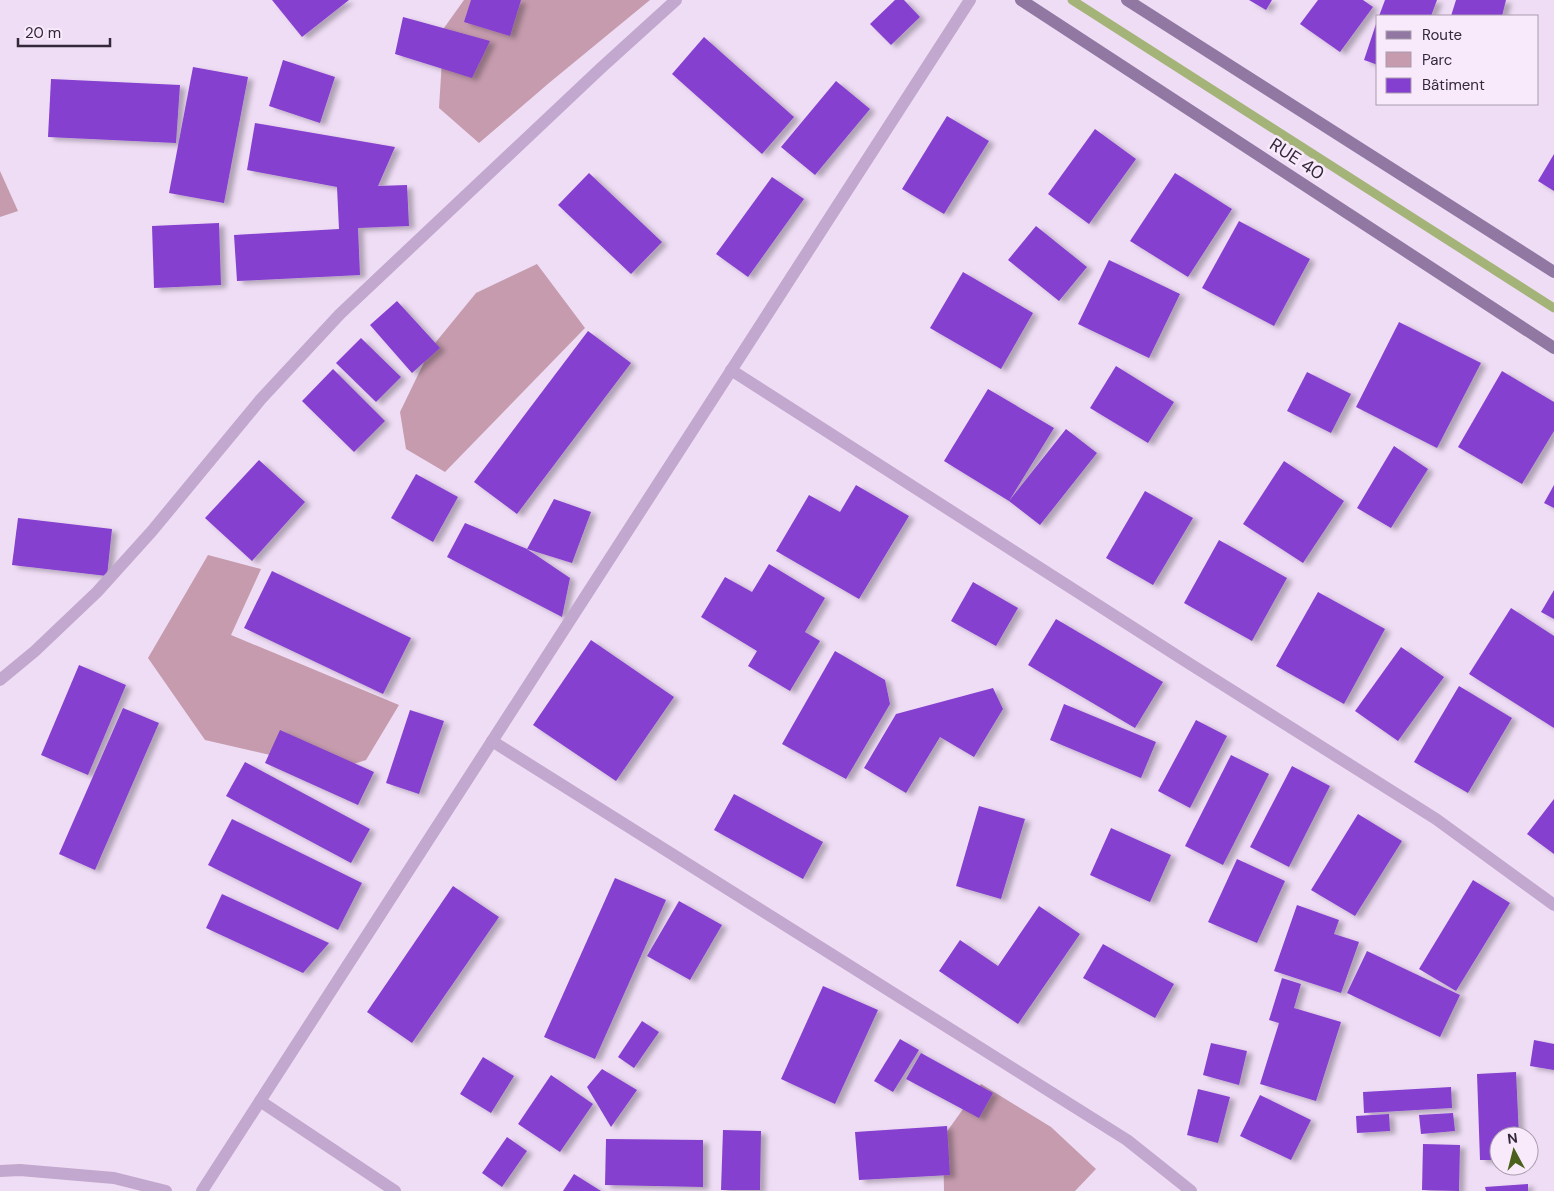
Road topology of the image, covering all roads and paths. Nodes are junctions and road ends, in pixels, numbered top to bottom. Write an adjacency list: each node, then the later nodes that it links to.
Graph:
1 (676, 0): 8 (street)
2 (970, 0): 7 (street)
3 (1021, 0): 6 (main road, RUE 40)
4 (1127, 0): 5 (main road)
5 (1554, 272)
6 (1554, 348)
7 (731, 370): 9 (street); 10 (street)
8 (0, 680)
9 (492, 741): 11 (street); 16 (street)
10 (1554, 905)
11 (260, 1101): 14 (street); 15 (street)
12 (0, 1171): 13 (street)
13 (166, 1191)
14 (202, 1191)
15 (395, 1191)
16 (1191, 1191)

